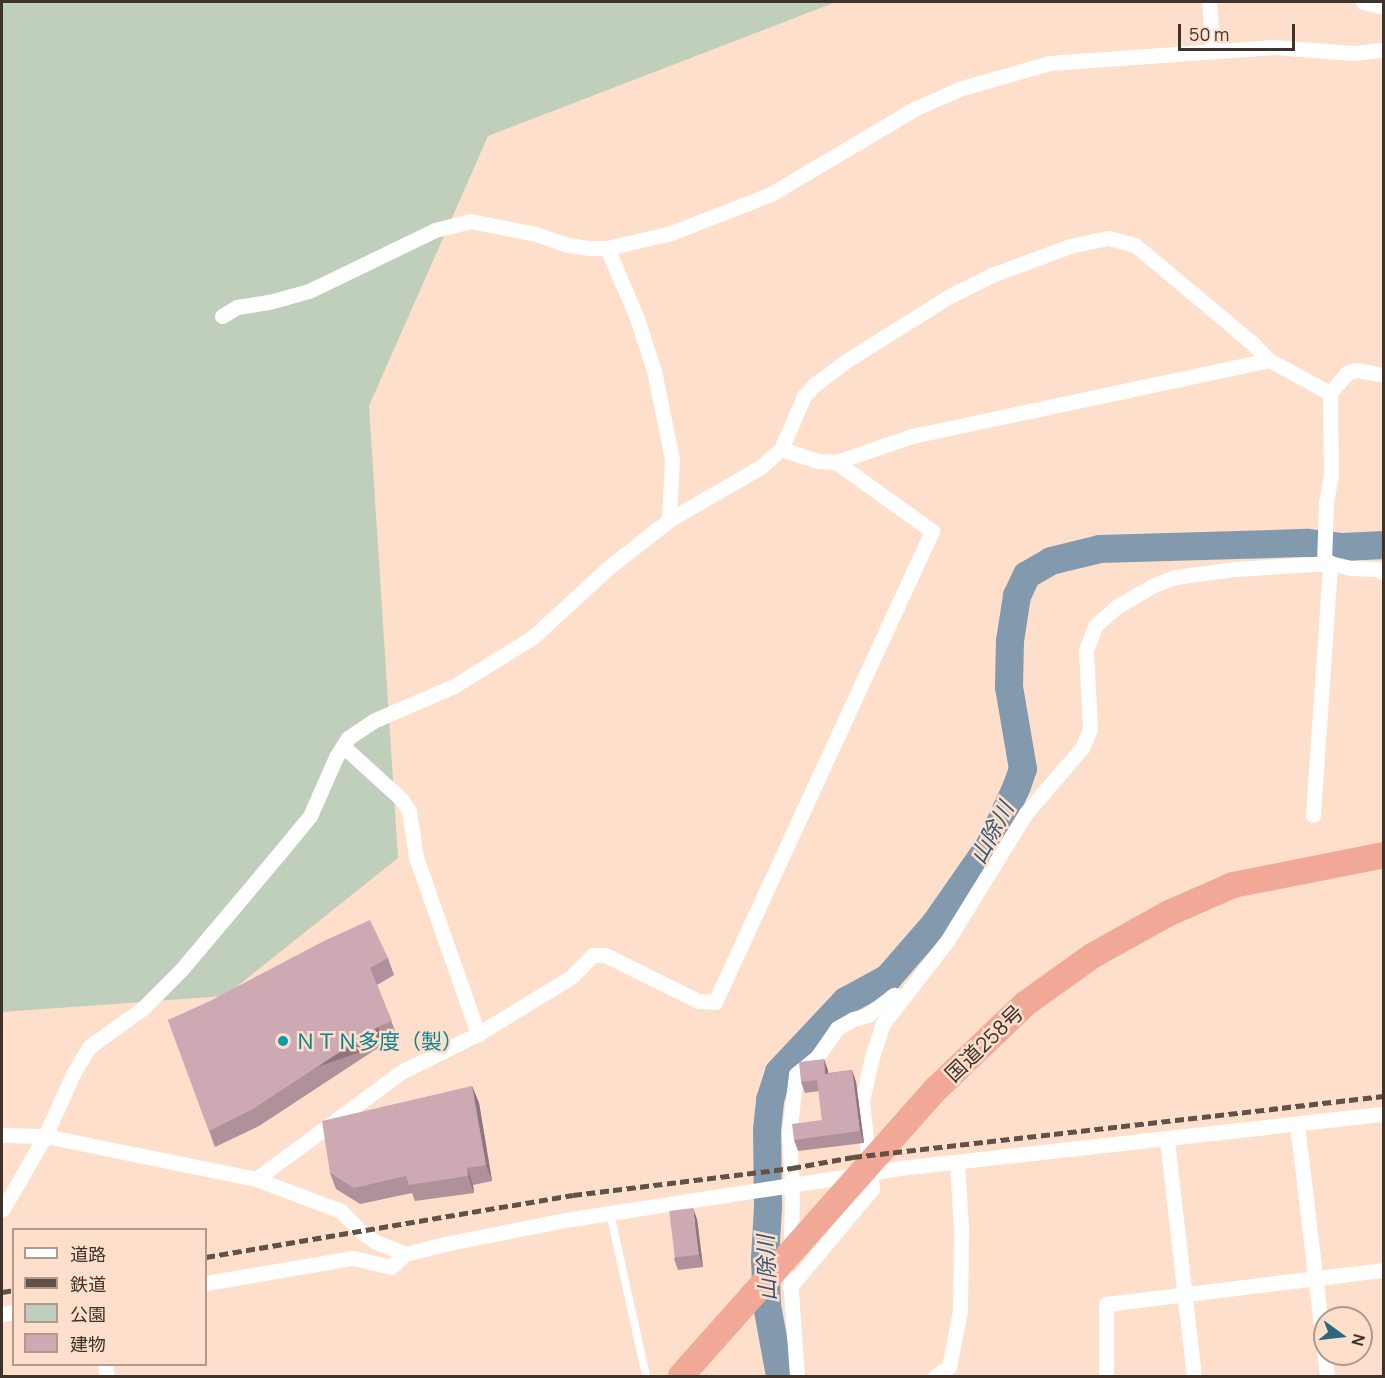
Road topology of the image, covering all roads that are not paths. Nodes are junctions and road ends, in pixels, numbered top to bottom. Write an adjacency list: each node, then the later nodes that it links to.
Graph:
1 (1209, 2): 5 (street)
2 (1363, 2): 3 (street)
3 (1383, 7)
4 (1383, 50): 5 (street)
5 (1213, 51): 6 (street)
6 (607, 248): 7 (street); 13 (street)
7 (222, 316)
8 (1269, 360): 10 (street); 11 (street); 12 (street)
9 (1383, 375): 10 (street)
10 (1330, 393): 14 (street)
11 (781, 449): 12 (street); 13 (street)
12 (836, 462): 20 (street)
13 (669, 520): 16 (street)
14 (1327, 563): 15 (street); 17 (street); 19 (street)
15 (1383, 573)
16 (343, 747): 20 (street); 24 (street)
17 (1313, 815)
18 (1383, 855): 39 (highway, 国道258号)
19 (919, 975): 27 (street); 29 (street)
20 (478, 1034): 28 (street)
21 (1383, 1114): 22 (street)
22 (1297, 1124): 25 (street); 34 (street)
23 (2, 1135): 24 (street)
24 (45, 1136): 28 (street); 30 (street)
25 (1167, 1140): 26 (street); 37 (street)
26 (957, 1163): 27 (street); 41 (street)
27 (869, 1174): 29 (street); 36 (street)
28 (256, 1179): 32 (street)
29 (792, 1185): 31 (street); 36 (street)
30 (2, 1210)
31 (610, 1214): 32 (street); 38 (lane)
32 (405, 1254): 35 (street)
33 (1383, 1270): 34 (street)
34 (1316, 1278): 37 (street); 44 (street)
35 (207, 1283)
36 (790, 1287): 40 (street)
37 (1184, 1296): 42 (street); 43 (street)
38 (646, 1377)
39 (681, 1377)
40 (797, 1377)
41 (935, 1377)
42 (1106, 1377)
43 (1194, 1377)
44 (1327, 1377)

